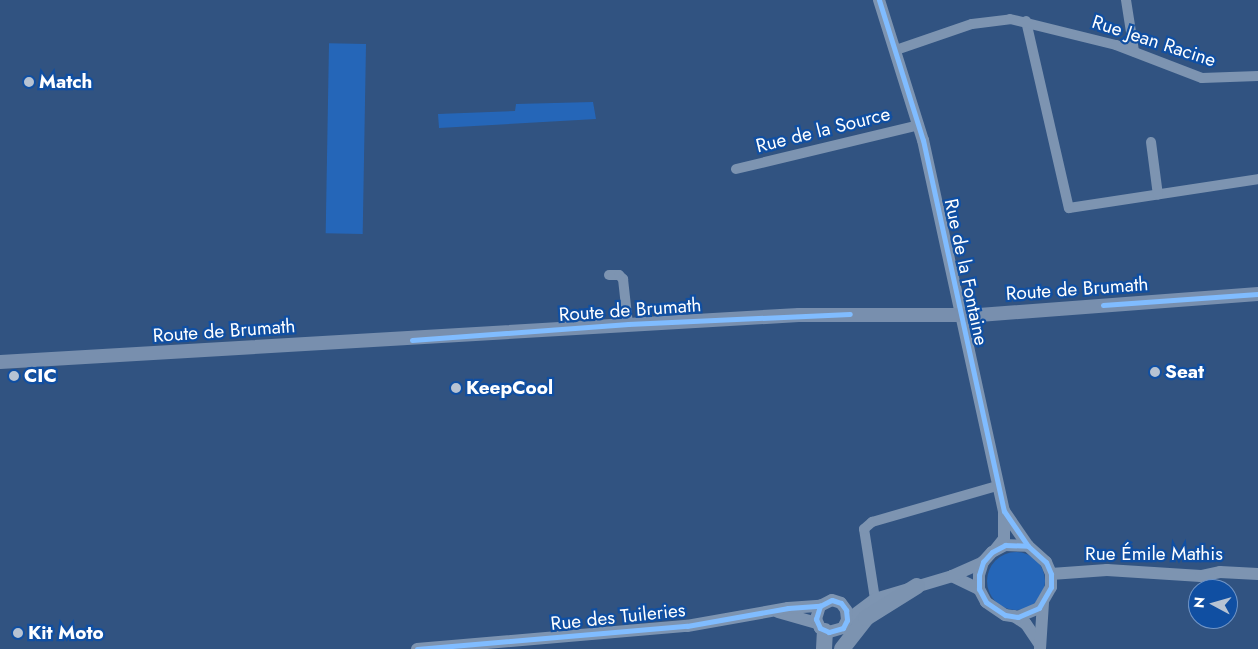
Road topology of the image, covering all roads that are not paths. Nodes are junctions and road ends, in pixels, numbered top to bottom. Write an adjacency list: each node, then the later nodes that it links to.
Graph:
1 (879, 0): 4 (street, Rue de la Fontaine)
2 (1126, 0): 5 (street)
3 (1026, 21): 4 (street, Rue Jean Racine); 5 (street, Rue Jean Racine); 11 (street)
4 (896, 50): 7 (street, Rue de la Fontaine)
5 (1134, 52): 6 (street, Rue Jean Racine)
6 (1258, 76)
7 (919, 125): 9 (street, Rue de la Source); 14 (street, Rue de la Fontaine)
8 (1151, 142): 11 (street)
9 (736, 169)
10 (1258, 179): 11 (street)
11 (1158, 195)
12 (609, 275): 15 (street)
13 (1258, 294): 14 (main road, Route de Brumath)
14 (960, 315): 15 (main road, Route de Brumath); 17 (street, Rue de la Fontaine)
15 (628, 324): 16 (main road, Route de Brumath)
16 (0, 362)
17 (997, 486): 18 (street, Rue de la Fontaine); 27 (street)
18 (1004, 510): 19 (street, Rue de la Fontaine); 20 (street, Rue de la Fontaine)
19 (1028, 546): 20 (street); 22 (street, Rue de la Fontaine)
20 (995, 550): 21 (street, Rue de la Fontaine)
21 (983, 562): 24 (street, Rue des Tuileries); 26 (street)
22 (1051, 574): 23 (street, Rue Émile Mathis); 29 (street)
23 (1258, 574)
24 (952, 576): 25 (street, Rue des Tuileries); 26 (street)
25 (917, 586): 27 (street, Rue des Tuileries); 38 (highway)
26 (979, 590): 32 (street)
27 (871, 601): 28 (street, Rue des Tuileries); 33 (street, Rue des Tuileries)
28 (841, 603): 30 (street, Rue des Tuileries); 33 (street)
29 (1043, 603): 32 (street); 34 (street)
30 (820, 606): 31 (street, Rue des Tuileries); 33 (street)
31 (778, 612): 33 (street, Rue des Tuileries); 35 (street, Rue des Tuileries)
32 (1014, 616): 34 (street)
33 (832, 626): 36 (highway); 37 (highway)
34 (1040, 647)
35 (417, 649)
36 (824, 649)
37 (834, 649)
38 (842, 649)

